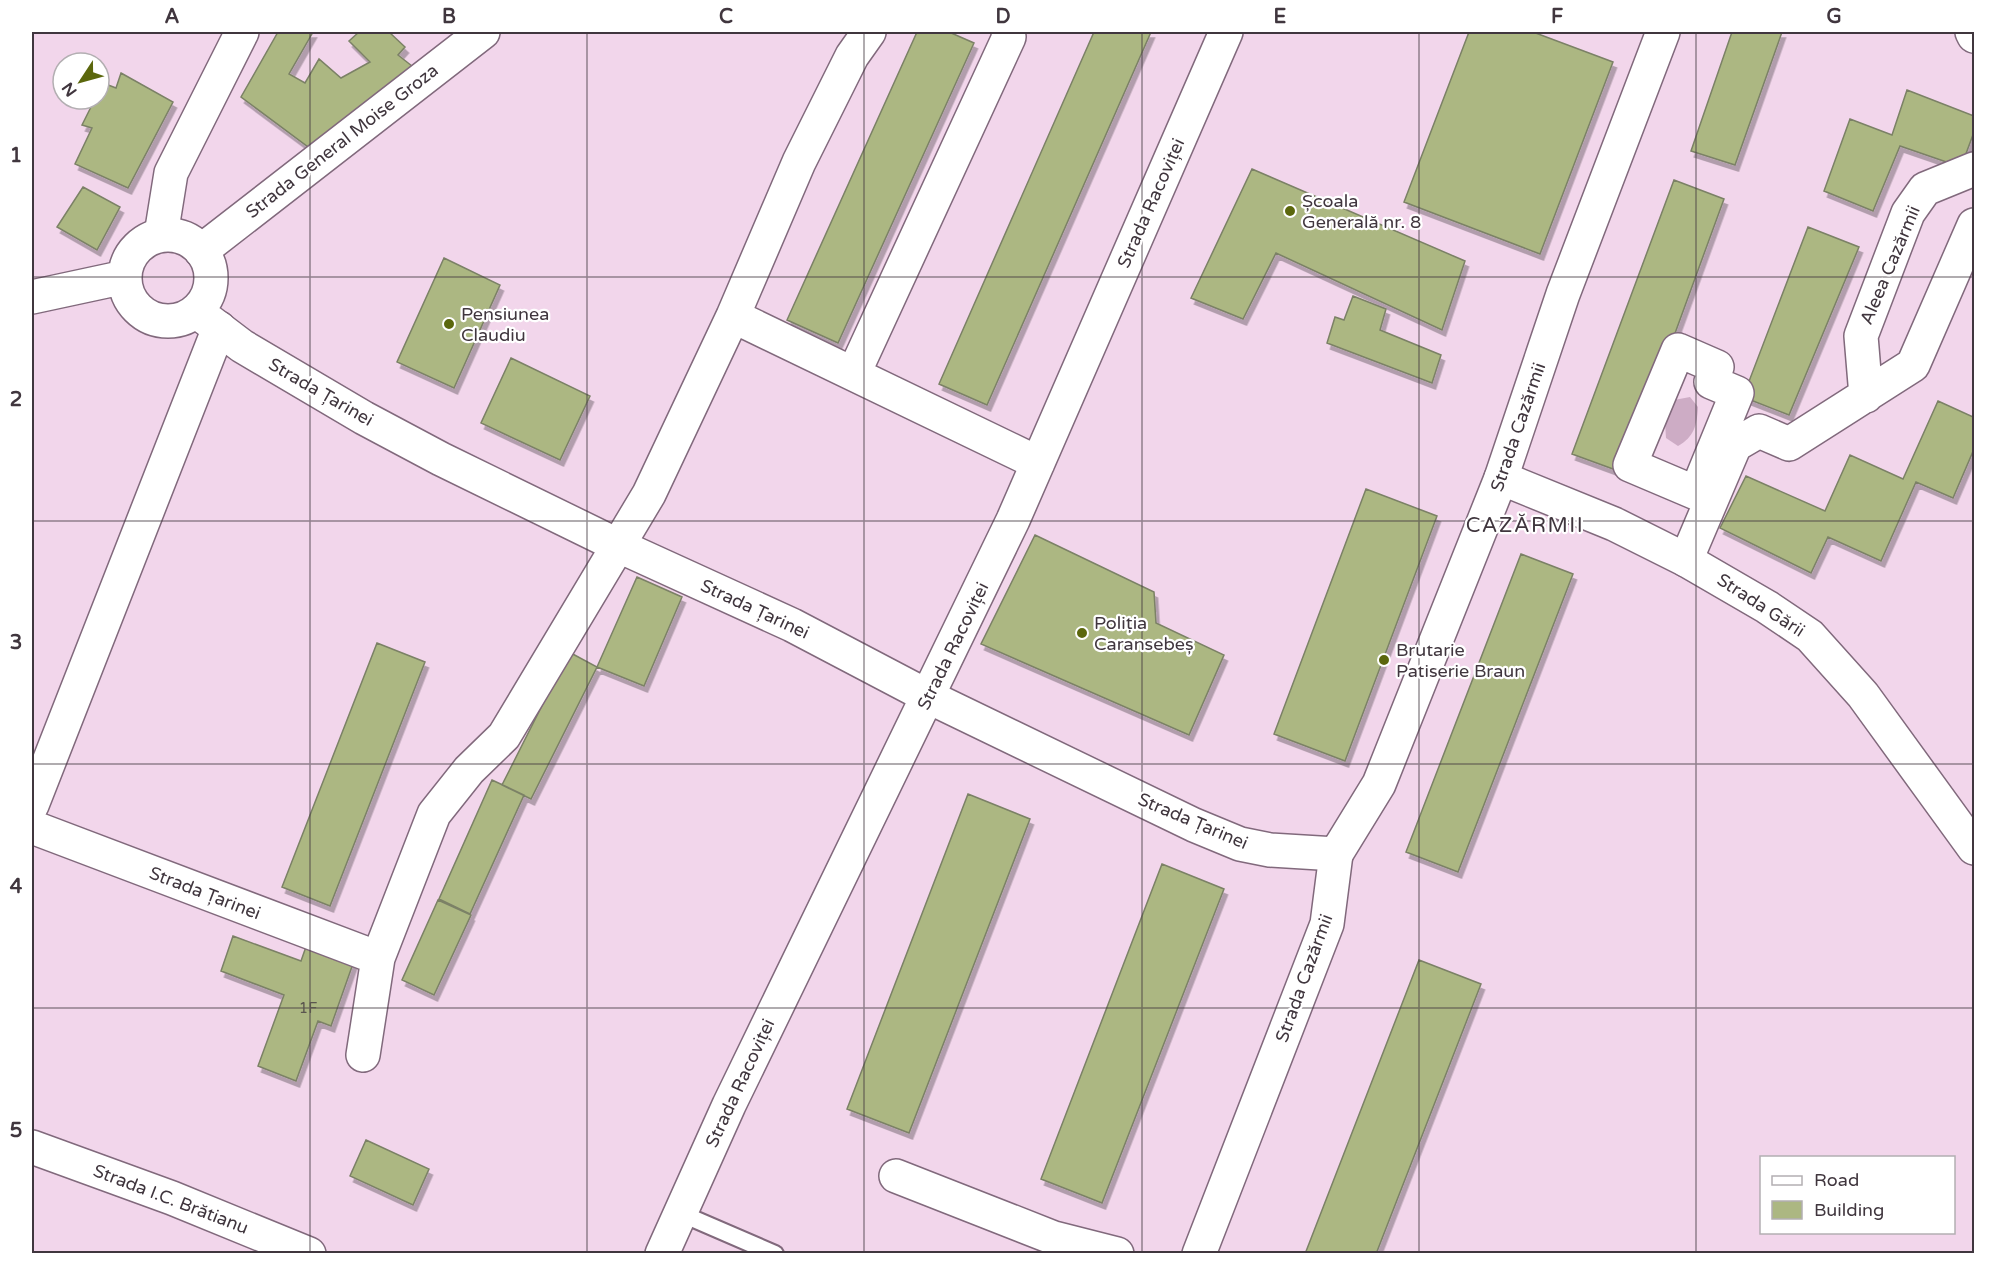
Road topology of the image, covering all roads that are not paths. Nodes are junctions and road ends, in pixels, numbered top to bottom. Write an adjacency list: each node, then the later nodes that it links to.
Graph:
1 (242, 32): 11 (street)
2 (483, 32): 12 (street, Strada General Moise Groza)
3 (869, 32): 15 (street)
4 (1008, 32): 17 (street)
5 (1226, 32): 19 (street, Strada Racoviței)
6 (1663, 32): 20 (street, Strada Cazărmii)
7 (1972, 32): 8 (street)
8 (1974, 36)
9 (1974, 169): 18 (street, Aleea Cazărmii)
10 (1974, 225): 18 (street)
11 (161, 235): 12 (street); 13 (street)
12 (201, 251): 16 (street)
13 (125, 277): 14 (street); 16 (street)
14 (32, 297)
15 (733, 316): 17 (street); 21 (street)
16 (207, 320): 21 (street, Strada Țarinei); 24 (street)
17 (854, 373): 19 (street)
18 (1866, 396): 22 (street)
19 (1038, 463): 23 (street, Strada Racoviței)
20 (1501, 478): 22 (street, Strada Gării); 27 (street, Strada Cazărmii)
21 (619, 546): 23 (street, Strada Țarinei); 28 (street)
22 (1686, 560): 26 (street, Strada Gării)
23 (928, 697): 27 (street, Strada Țarinei); 32 (street, Strada Racoviței)
24 (32, 805)
25 (32, 827): 28 (street, Strada Țarinei)
26 (1974, 848)
27 (1336, 854): 37 (street, Strada Cazărmii)
28 (378, 958): 29 (street)
29 (363, 1054)
30 (32, 1147): 33 (street, Strada I.C. Brătianu)
31 (896, 1176): 36 (street)
32 (680, 1213): 34 (street, Strada Racoviței); 35 (lane)
33 (309, 1254)
34 (662, 1254)
35 (775, 1254)
36 (1117, 1254)
37 (1199, 1254)

